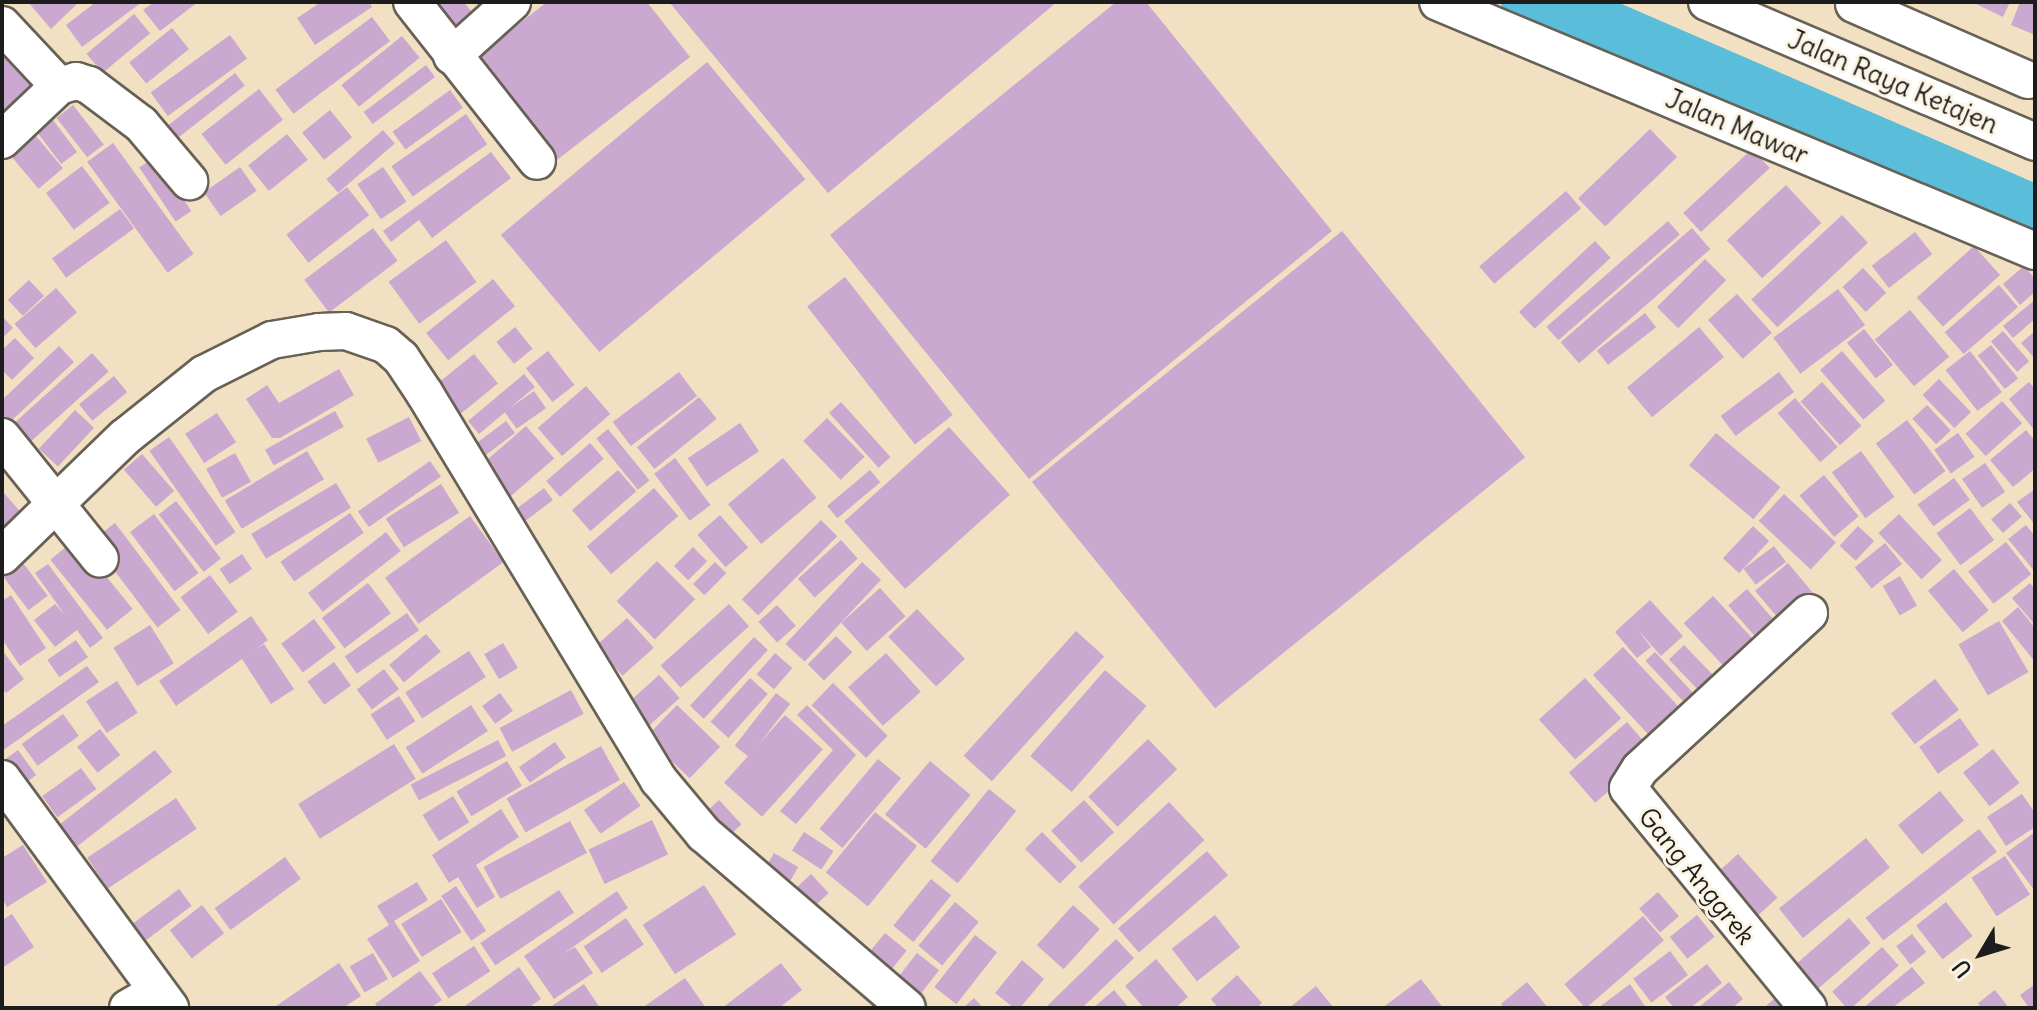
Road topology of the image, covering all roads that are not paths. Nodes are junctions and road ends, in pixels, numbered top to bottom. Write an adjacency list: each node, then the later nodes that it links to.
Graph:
1 (412, 2): 7 (street)
2 (512, 2): 7 (street)
3 (1438, 2): 14 (street, Jalan Mawar)
4 (1707, 2): 10 (street, Jalan Raya Ketajen)
5 (1854, 4): 8 (street)
6 (2, 25): 9 (street)
7 (452, 56): 12 (street)
8 (2032, 82): 10 (street)
9 (59, 86): 11 (street); 13 (street)
10 (2021, 136)
11 (2, 140)
12 (537, 161)
13 (189, 181)
14 (2035, 251)
15 (2, 437): 16 (street)
16 (59, 504): 17 (street); 18 (street); 22 (street)
17 (2, 556)
18 (100, 559)
19 (1809, 613): 23 (street, Gang Anggrek)
20 (6, 793): 21 (street)
21 (151, 1003)
22 (907, 1008)
23 (1808, 1008)

